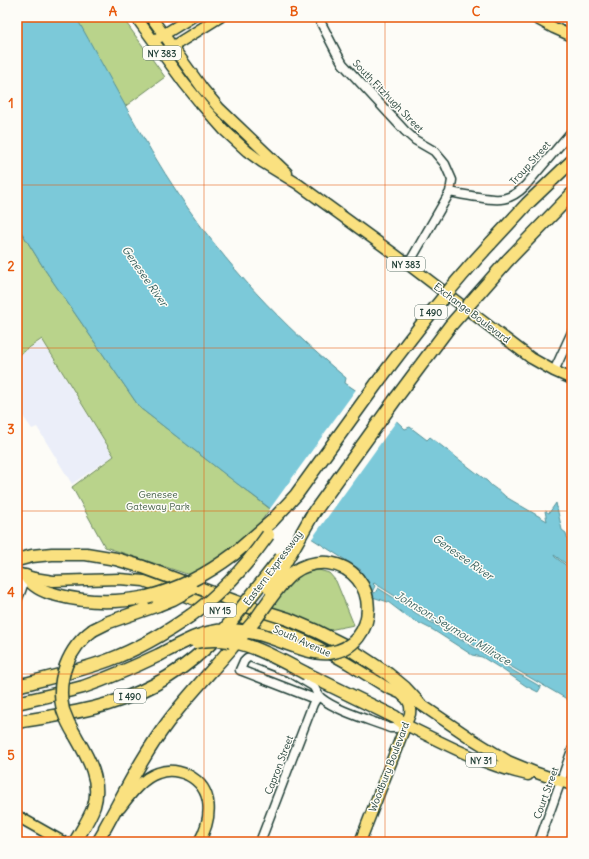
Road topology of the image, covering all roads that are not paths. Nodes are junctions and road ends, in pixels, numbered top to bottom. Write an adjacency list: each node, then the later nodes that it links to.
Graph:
1 (136, 17): 9 (main road, Exchange Boulevard / NY 383)
2 (151, 17): 7 (main road, Exchange Boulevard / NY 383)
3 (192, 17): 7 (main road)
4 (220, 17): 10 (main road)
5 (318, 17): 15 (street, South Fitzhugh Street)
6 (534, 17): 8 (main road)
7 (163, 34): 9 (main road); 10 (main road, Exchange Boulevard / NY 383)
8 (572, 36)
9 (153, 41): 11 (main road, Exchange Boulevard / NY 383)
10 (172, 46): 11 (main road); 14 (main road, Exchange Boulevard / NY 383)
11 (162, 53): 14 (main road, Exchange Boulevard / NY 383)
12 (572, 131): 15 (street, Troup Street)
13 (572, 161): 21 (highway, I 490, bridge)
14 (298, 184): 17 (main road, Exchange Boulevard / NY 383)
15 (450, 192): 17 (street)
16 (569, 198): 22 (highway, I 490, bridge)
17 (408, 265): 19 (main road, Exchange Boulevard / NY 383)
18 (572, 332): 19 (street)
19 (554, 371): 20 (main road, Exchange Boulevard / NY 383)
20 (572, 379)
21 (296, 495): 23 (highway); 29 (highway, I 490, bridge)
22 (315, 510): 27 (highway, bridge); 34 (highway, Eastern Expressway / I 490, bridge)
23 (234, 554): 25 (highway, bridge); 42 (highway, bridge)
24 (17, 560): 32 (highway)
25 (21, 575): 26 (street); 30 (main road, South Avenue / NY 15)
26 (17, 598)
27 (234, 645): 28 (highway, bridge); 40 (highway)
28 (160, 655): 33 (highway); 35 (highway, bridge)
29 (17, 686)
30 (401, 694): 32 (main road, South Avenue / NY 15); 35 (main road, Woodbury Boulevard)
31 (317, 697): 31 (street); 35 (street); 45 (street, Capron Street)
32 (418, 702): 37 (main road, South Avenue / NY 15)
33 (17, 703)
34 (17, 722)
35 (406, 725): 37 (main road, South Avenue / NY 31); 46 (main road, Woodbury Boulevard)
36 (572, 750): 37 (street, Court Street)
37 (561, 782): 38 (main road, South Avenue / NY 31); 47 (street, Court Street)
38 (572, 785)
39 (17, 816): 41 (main road)
40 (105, 828): 43 (main road); 44 (main road)
41 (63, 842)
42 (75, 842)
43 (97, 842)
44 (199, 842)
45 (260, 842)
46 (360, 842)
47 (539, 842)

